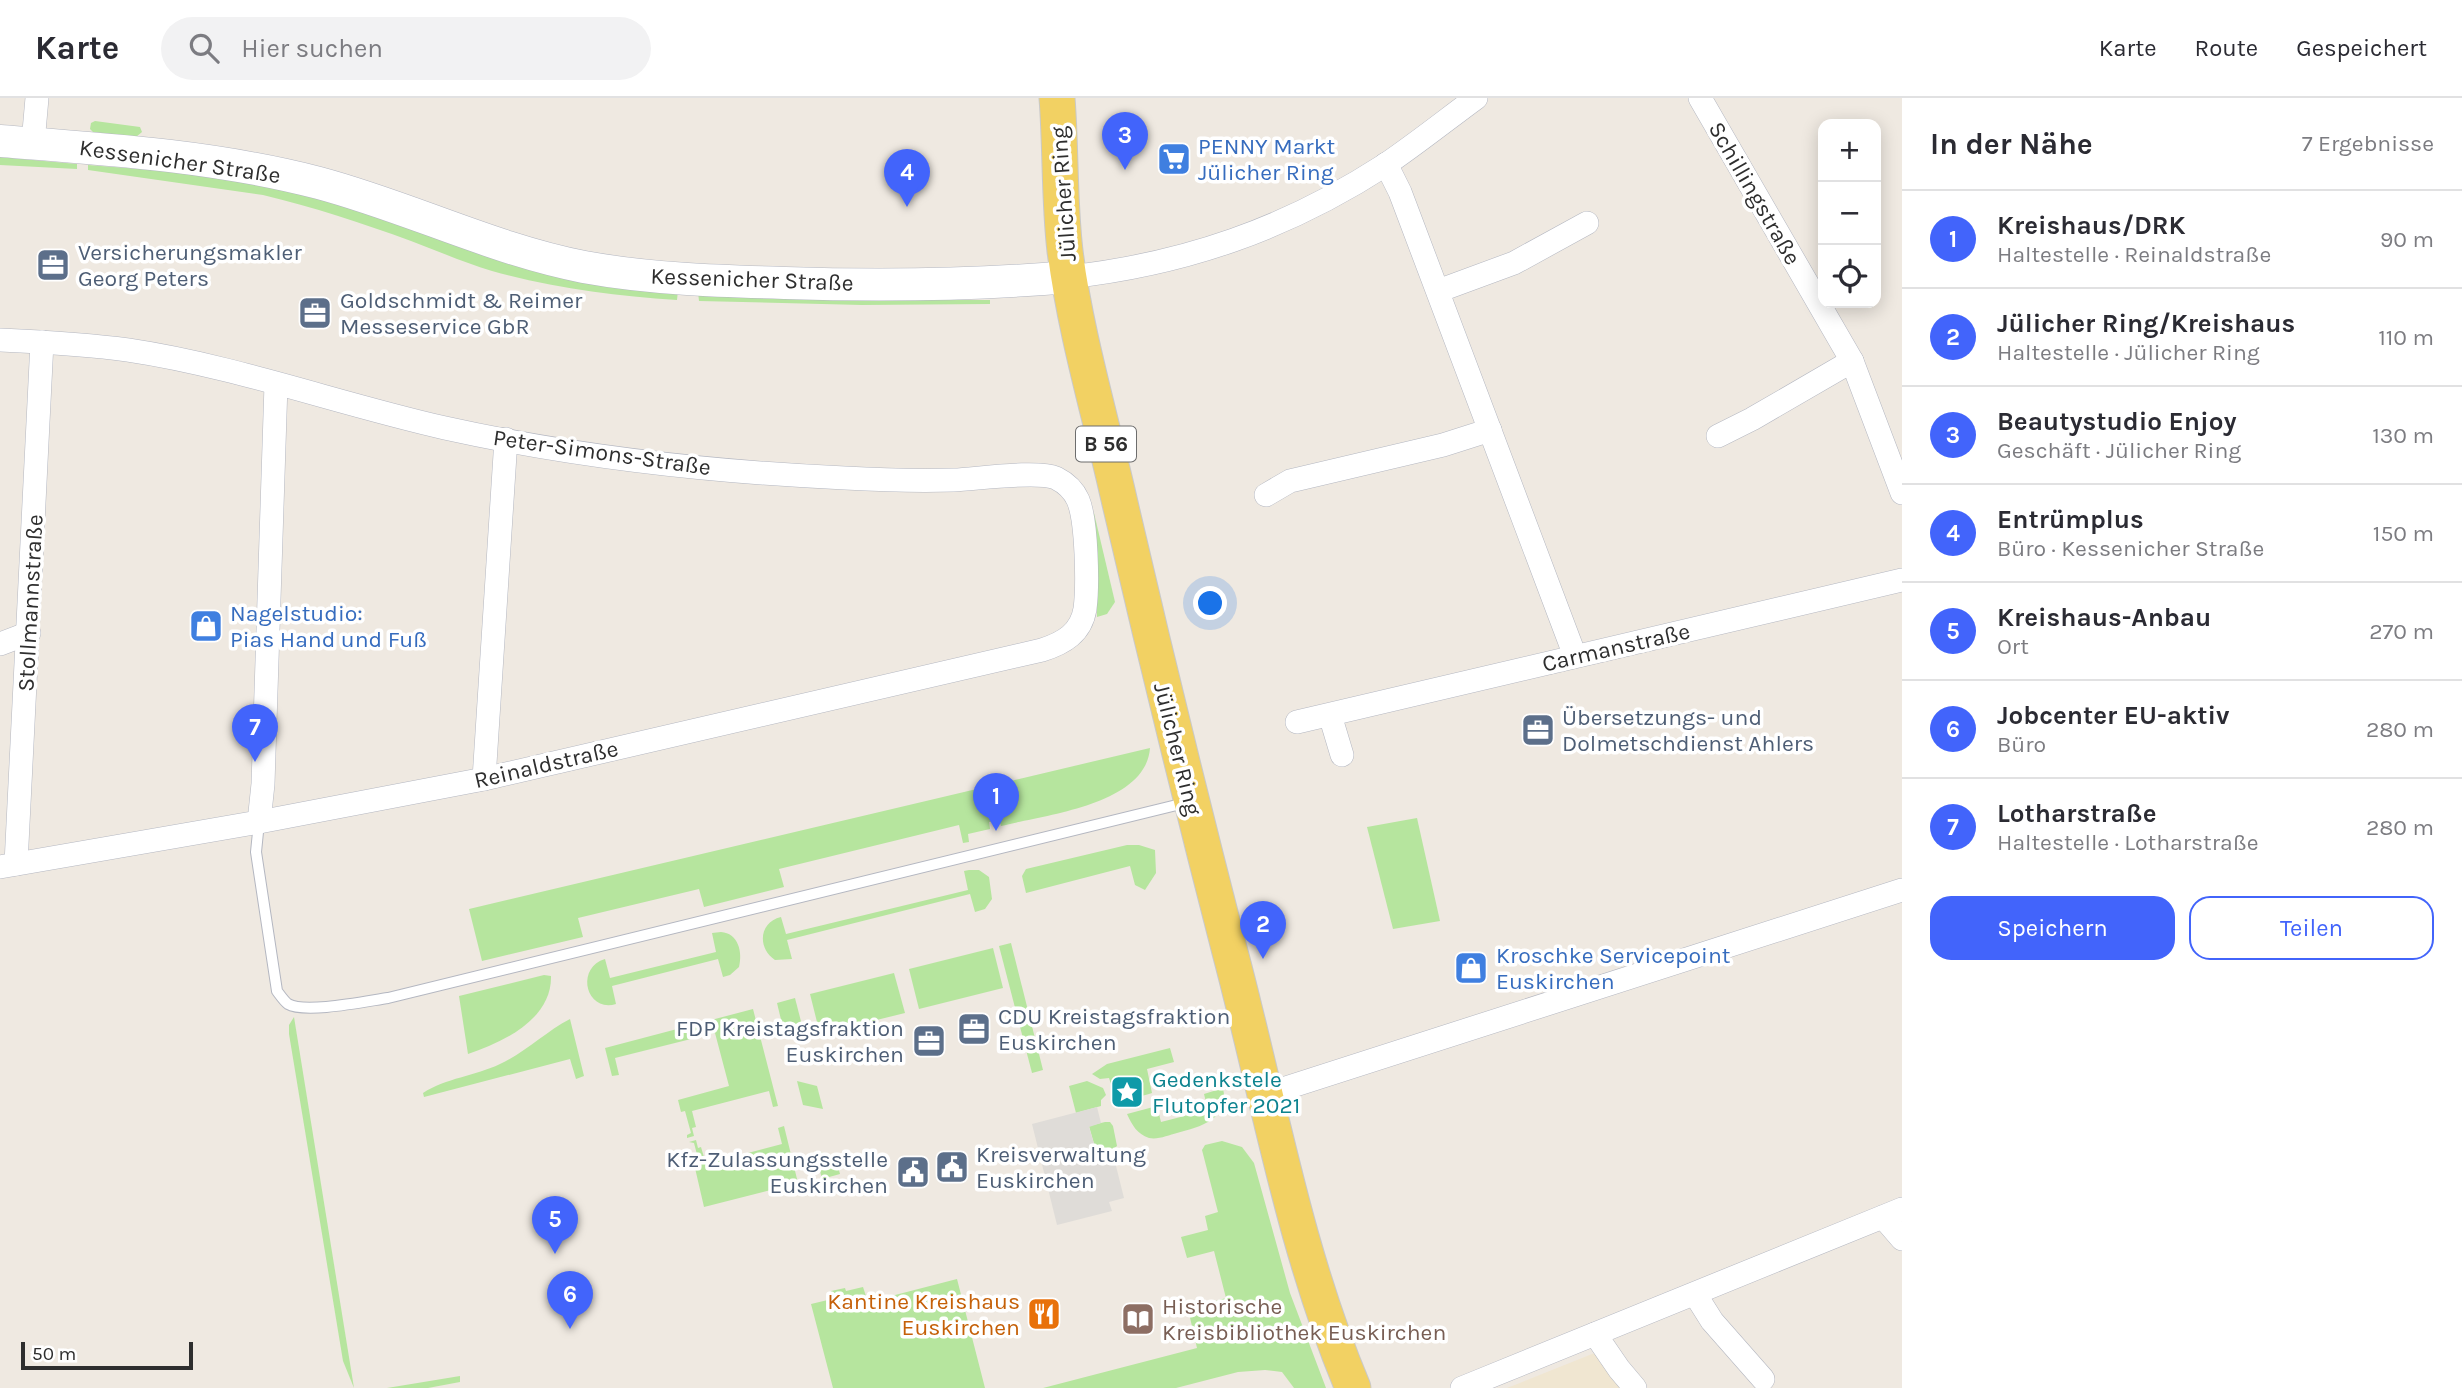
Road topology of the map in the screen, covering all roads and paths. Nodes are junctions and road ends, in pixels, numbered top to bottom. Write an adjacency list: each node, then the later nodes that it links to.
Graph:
1 (37, 98): 6 (street)
2 (1057, 98): 9 (main road, Jülicher Ring / B 56)
3 (1476, 98): 7 (street, Kessenicher Straße)
4 (1700, 98): 13 (street, Schillingstraße)
5 (0, 141): 6 (main road, Kessenicher Straße)
6 (33, 143): 9 (main road, Kessenicher Straße)
7 (1386, 164): 9 (street, Kessenicher Straße); 10 (street)
8 (1587, 223): 10 (street)
9 (1069, 277): 29 (main road, Jülicher Ring / B 56)
10 (1438, 291): 15 (street)
11 (0, 340): 12 (street, Peter-Simons-Straße)
12 (42, 342): 14 (street, Peter-Simons-Straße); 22 (street, Stollmannstraße)
13 (1852, 361): 16 (street); 18 (street, Schillingstraße)
14 (276, 384): 17 (street, Peter-Simons-Straße); 30 (street)
15 (1490, 430): 19 (street); 24 (street)
16 (1718, 436)
17 (506, 439): 21 (street, Peter-Simons-Straße); 28 (street)
18 (1902, 492)
19 (1266, 495)
20 (1902, 580): 24 (street, Carmanstraße)
21 (1080, 625): 28 (street, Reinaldstraße)
22 (29, 633): 23 (street); 31 (street, Stollmannstraße)
23 (0, 644)
24 (1575, 656): 25 (street, Carmanstraße)
25 (1330, 715): 26 (street, Carmanstraße); 27 (street)
26 (1297, 722)
27 (1342, 755)
28 (484, 779): 30 (street, Reinaldstraße)
29 (1191, 802): 30 (lane); 33 (main road, Jülicher Ring / B 56)
30 (259, 822): 31 (street, Reinaldstraße)
31 (8, 865)
32 (1902, 890): 33 (street)
33 (1264, 1095): 39 (main road, Jülicher Ring / B 56)
34 (1893, 1213): 35 (street); 36 (street)
35 (1902, 1239)
36 (1695, 1294): 37 (street); 38 (street)
37 (1595, 1334): 40 (street); 41 (street)
38 (1763, 1379)
39 (1353, 1388)
40 (1462, 1388)
41 (1635, 1388)

